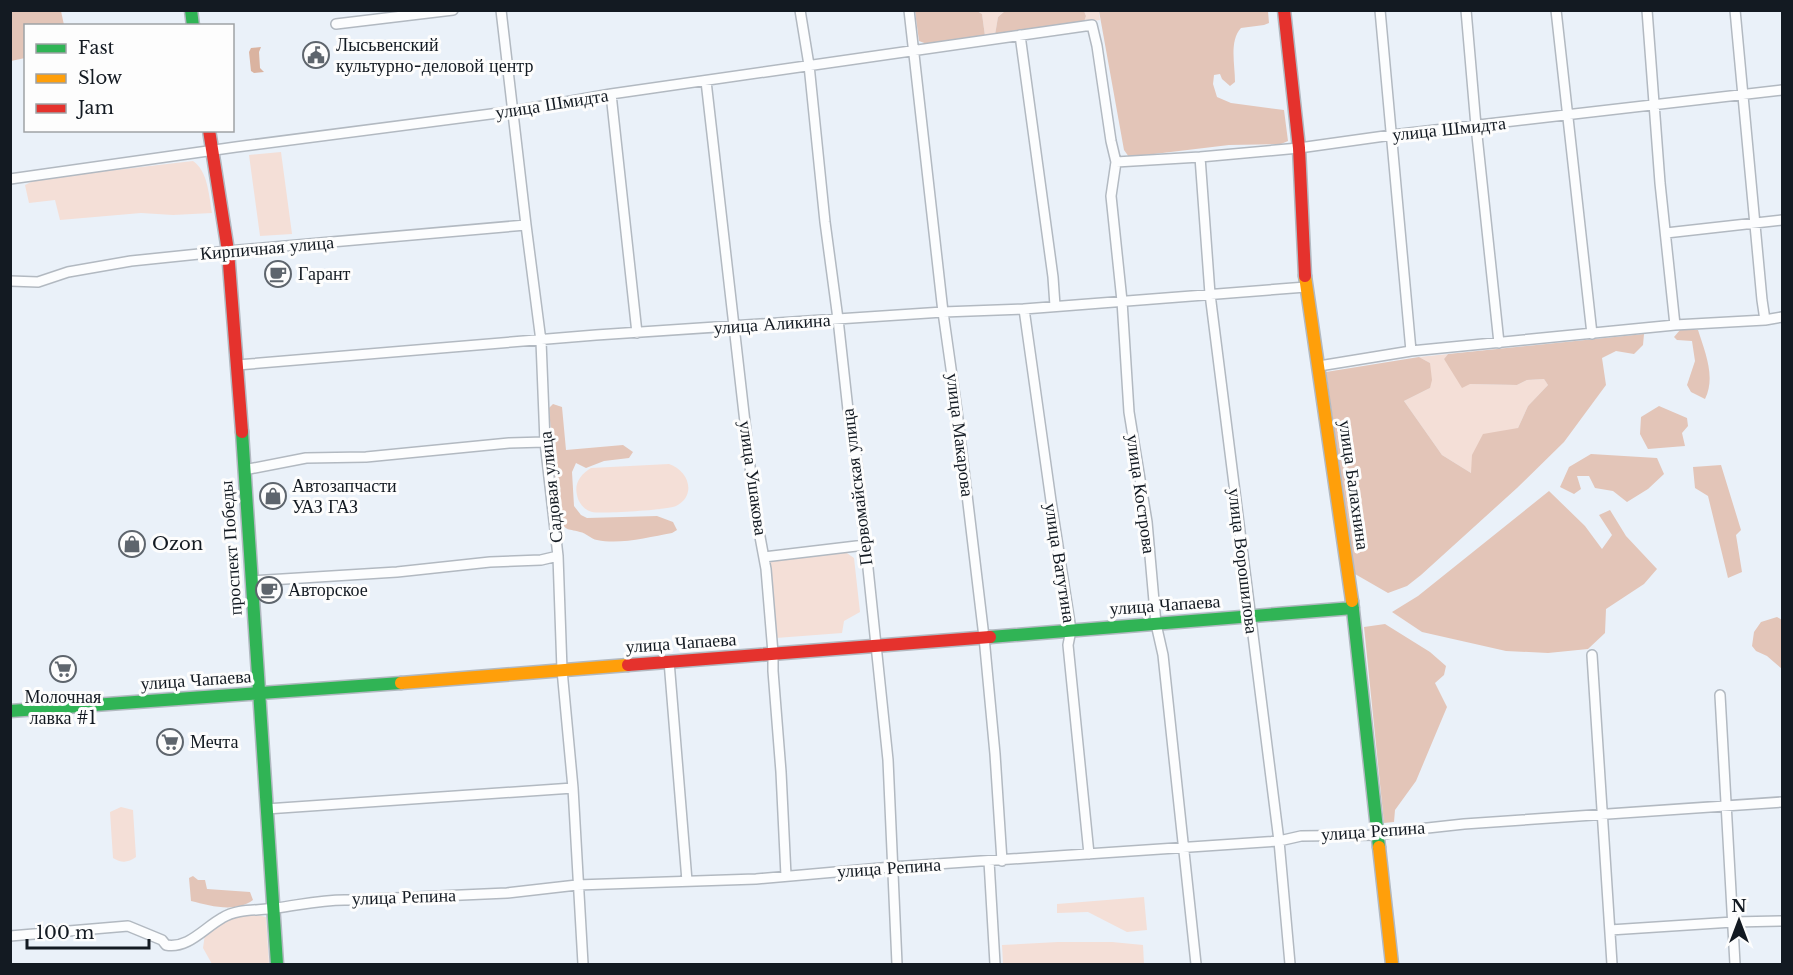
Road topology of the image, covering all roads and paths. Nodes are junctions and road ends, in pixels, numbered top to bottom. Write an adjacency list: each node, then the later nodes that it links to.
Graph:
1 (453, 10): 11 (street)
2 (501, 10): 21 (street, Садовая улица)
3 (800, 10): 15 (street, Первомайская улица)
4 (909, 10): 14 (street, улица Макарова)
5 (1284, 10): 26 (street, улица Балахнина)
6 (1380, 10): 25 (street)
7 (1466, 10): 23 (street)
8 (1556, 10): 22 (street)
9 (1647, 10): 20 (street)
10 (1735, 10): 19 (street)
11 (336, 24)
12 (1092, 25): 13 (street, улица Шмидта); 29 (street, улица Кострова)
13 (1020, 35): 14 (street, улица Шмидта); 40 (street)
14 (914, 50): 15 (street, улица Шмидта); 42 (street, улица Макарова)
15 (809, 65): 16 (street, улица Шмидта); 44 (street, Первомайская улица)
16 (706, 81): 18 (street, улица Шмидта); 47 (street, улица Ушакова)
17 (1782, 90): 19 (street, улица Шмидта)
18 (611, 94): 21 (street, улица Шмидта); 48 (street)
19 (1742, 94): 20 (street, улица Шмидта); 32 (street)
20 (1654, 104): 22 (street, улица Шмидта); 34 (street)
21 (514, 111): 27 (street, улица Шмидта); 33 (street, Садовая улица)
22 (1569, 116): 23 (street, улица Шмидта); 49 (street)
23 (1476, 126): 25 (street, улица Шмидта); 51 (street)
24 (209, 132): 27 (street, проспект Победы)
25 (1392, 135): 26 (street, улица Шмидта); 52 (street)
26 (1299, 148): 28 (street, улица Шмидта); 37 (street, улица Балахнина)
27 (213, 150): 30 (street, улица Шмидта); 35 (street, проспект Победы)
28 (1200, 157): 29 (street, улица Шмидта); 38 (street, улица Ворошилова)
29 (1116, 162): 39 (street, улица Кострова)
30 (10, 179)
31 (1782, 220): 32 (street)
32 (1755, 223): 34 (street); 45 (street)
33 (526, 225): 35 (street, Кирпичная улица); 50 (street, Садовая улица)
34 (1666, 233): 46 (street)
35 (228, 251): 36 (street, Кирпичная улица); 53 (street, проспект Победы)
36 (10, 281)
37 (1306, 287): 38 (street, улица Аликина); 54 (street, улица Балахнина)
38 (1210, 294): 39 (street, улица Аликина); 62 (street, улица Ворошилова)
39 (1122, 301): 40 (street, улица Аликина); 63 (street, улица Кострова)
40 (1055, 306): 41 (street, улица Аликина)
41 (1024, 309): 42 (street, улица Аликина); 64 (street, улица Ватутина)
42 (943, 312): 44 (street, улица Аликина); 65 (street, улица Макарова)
43 (1782, 317): 45 (street)
44 (838, 319): 47 (street, улица Аликина); 57 (street, Первомайская улица)
45 (1765, 320): 46 (street)
46 (1675, 325): 49 (street)
47 (734, 326): 48 (street, улица Аликина); 59 (street, улица Ушакова)
48 (637, 333): 50 (street, улица Аликина)
49 (1592, 334): 51 (street)
50 (541, 341): 53 (street, улица Аликина); 55 (street, Садовая улица)
51 (1498, 343): 52 (street)
52 (1411, 351): 54 (street)
53 (237, 365): 56 (street, проспект Победы)
54 (1318, 366): 61 (street, улица Балахнина)
55 (545, 442): 56 (street); 58 (street, Садовая улица)
56 (244, 470): 60 (street, проспект Победы)
57 (865, 544): 59 (street); 66 (street, Первомайская улица)
58 (558, 555): 60 (street); 70 (street, Садовая улица)
59 (764, 557): 67 (street, улица Ушакова)
60 (252, 581): 71 (street, проспект Победы)
61 (1353, 608): 62 (street, улица Чапаева); 79 (street, улица Балахнина)
62 (1250, 616): 63 (street, улица Чапаева); 80 (street, улица Ворошилова)
63 (1156, 624): 64 (street, улица Чапаева); 81 (street, улица Кострова)
64 (1071, 630): 65 (street, улица Чапаева); 82 (street, улица Ватутина)
65 (984, 637): 66 (street, улица Чапаева); 84 (street, улица Макарова)
66 (875, 646): 67 (street, улица Чапаева); 85 (street, Первомайская улица)
67 (773, 653): 69 (street, улица Чапаева); 86 (street, улица Ушакова)
68 (1592, 655): 78 (street)
69 (669, 662): 70 (street, улица Чапаева); 87 (street)
70 (562, 670): 71 (street, улица Чапаева); 74 (street, Садовая улица)
71 (259, 694): 73 (street, улица Чапаева); 77 (street, проспект Победы)
72 (1720, 695): 76 (street)
73 (10, 711)
74 (573, 788): 77 (street); 88 (street, Садовая улица)
75 (1782, 802): 76 (street, улица Репина)
76 (1725, 805): 78 (street, улица Репина); 91 (street)
77 (266, 808): 89 (street, проспект Победы)
78 (1603, 815): 79 (street, улица Репина); 92 (street)
79 (1379, 835): 80 (street, улица Репина); 100 (street, улица Балахнина)
80 (1279, 841): 81 (street, улица Репина); 99 (street, улица Ворошилова)
81 (1183, 848): 82 (street, улица Репина); 98 (street, улица Кострова)
82 (1089, 854): 84 (street, улица Репина)
83 (988, 861): 84 (street, улица Репина); 85 (street, улица Репина); 97 (street)
84 (1002, 861)
85 (892, 867): 86 (street, улица Репина); 96 (street, Первомайская улица)
86 (786, 876): 87 (street, улица Репина)
87 (687, 881): 88 (street, улица Репина)
88 (577, 885): 89 (street, улица Репина); 95 (street, Садовая улица)
89 (272, 909): 93 (street, улица Репина); 94 (street, проспект Победы)
90 (1782, 921): 91 (street)
91 (1733, 922): 92 (street); 102 (street)
92 (1610, 930): 101 (street)
93 (10, 936)
94 (277, 964)
95 (583, 964)
96 (897, 964)
97 (995, 964)
98 (1196, 964)
99 (1290, 964)
100 (1392, 964)
101 (1612, 964)
102 (1735, 964)

